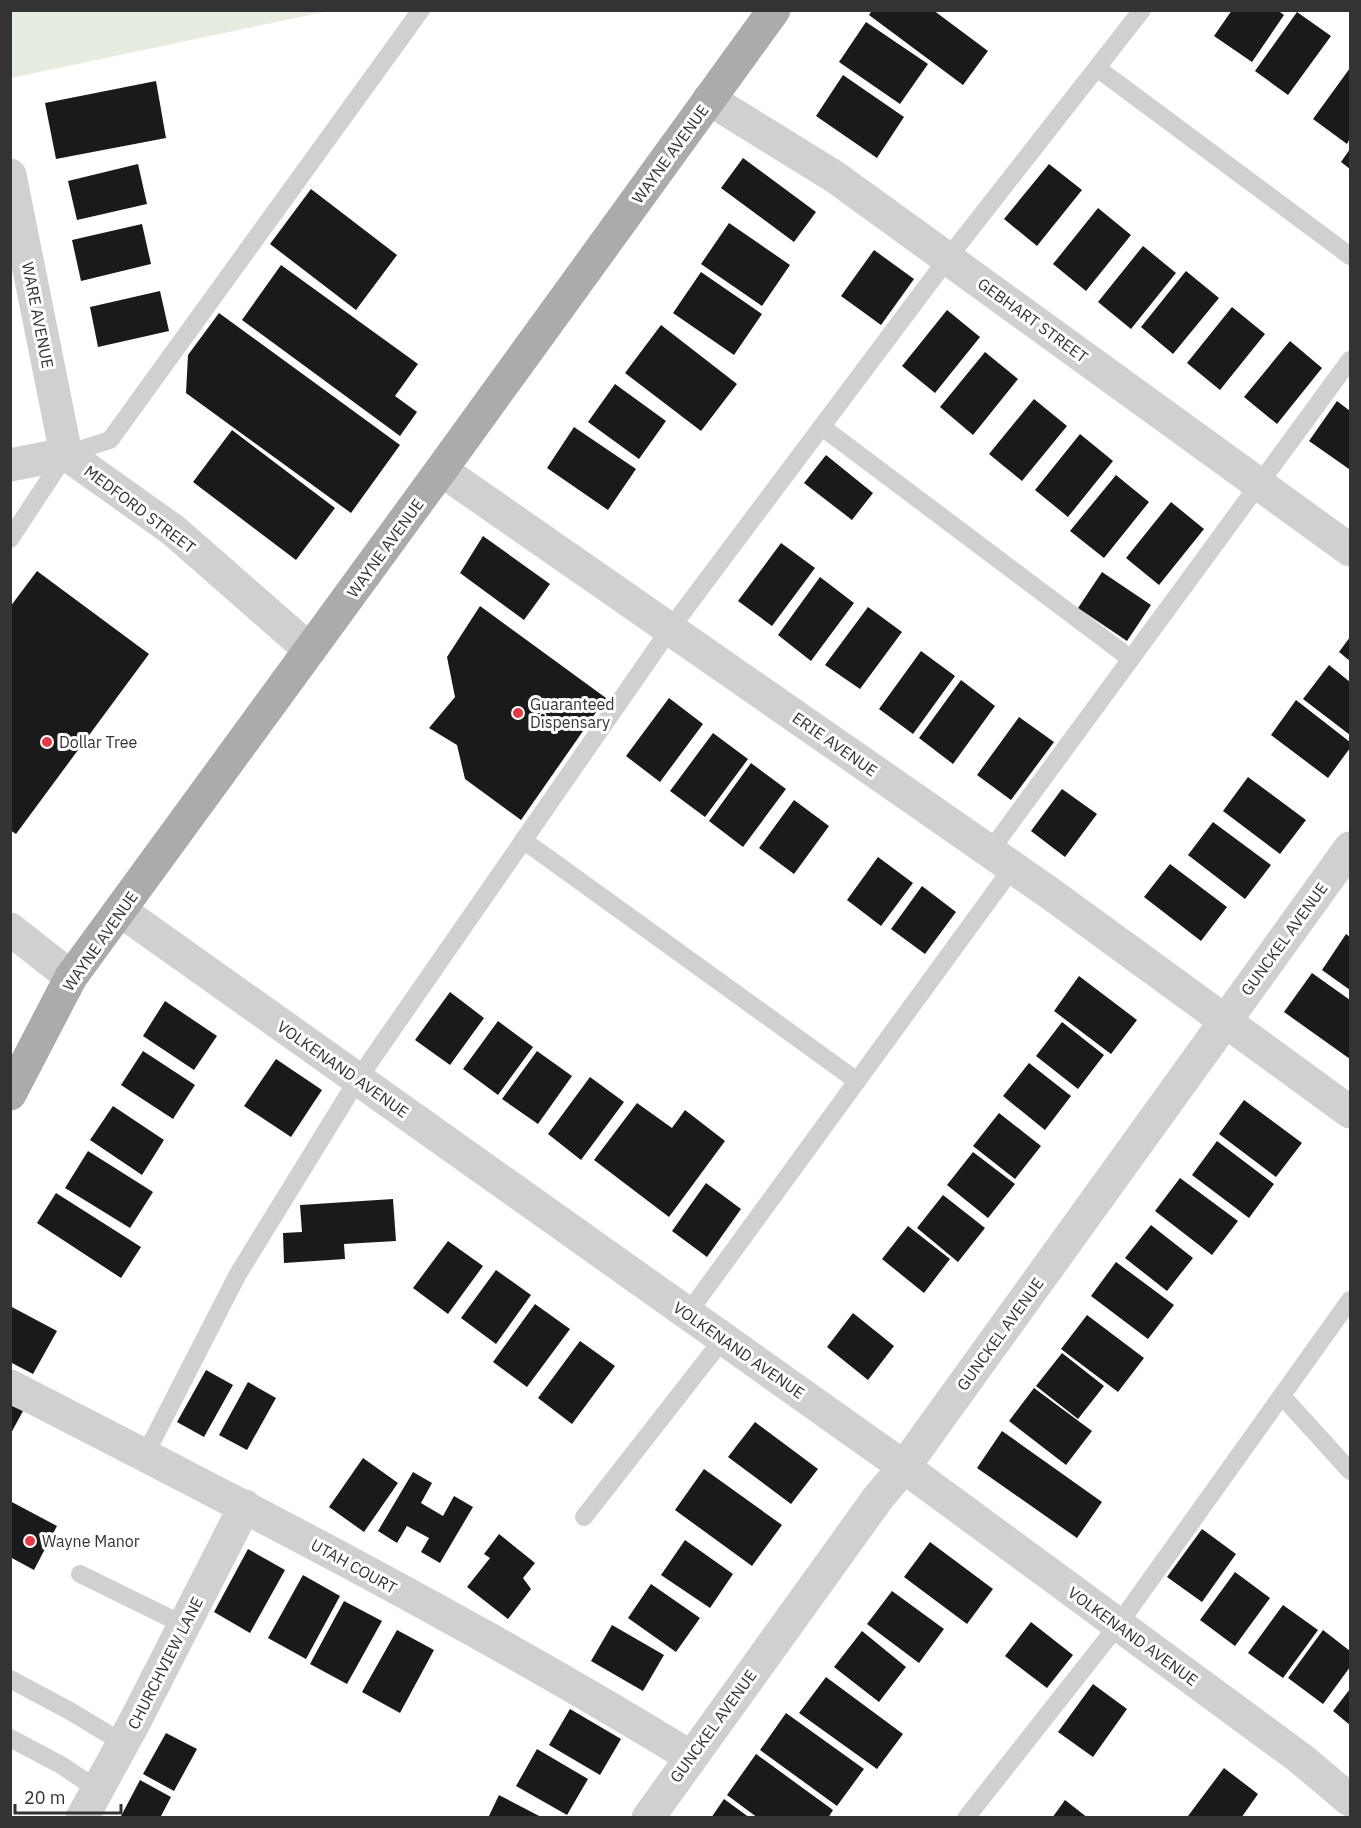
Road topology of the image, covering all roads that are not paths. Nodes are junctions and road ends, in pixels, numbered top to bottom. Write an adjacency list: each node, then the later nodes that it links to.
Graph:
1 (421, 10): 11 (lane)
2 (774, 10): 5 (main road, WAYNE AVENUE)
3 (1142, 10): 4 (lane)
4 (1097, 68): 7 (lane); 8 (lane)
5 (709, 99): 8 (street, GEBHART STREET); 13 (main road, WAYNE AVENUE)
6 (10, 175): 11 (street, WARE AVENUE)
7 (1350, 256)
8 (948, 258): 10 (lane); 14 (street, GEBHART STREET)
9 (1350, 360): 14 (lane)
10 (822, 427): 17 (lane); 19 (lane)
11 (66, 454): 12 (street); 15 (lane); 18 (street, MEDFORD STREET)
12 (10, 465)
13 (441, 470): 17 (street, ERIE AVENUE); 18 (main road, WAYNE AVENUE)
14 (1259, 484): 16 (street, GEBHART STREET); 19 (lane)
15 (10, 539)
16 (1350, 550)
17 (670, 629): 20 (lane); 22 (street, ERIE AVENUE)
18 (310, 650): 23 (main road, WAYNE AVENUE)
19 (1131, 659): 22 (lane)
20 (523, 840): 27 (lane); 28 (lane)
21 (1350, 848): 26 (street, GUNCKEL AVENUE)
22 (1001, 859): 26 (street, ERIE AVENUE); 28 (lane)
23 (121, 911): 25 (main road, WAYNE AVENUE); 27 (street, VOLKENAND AVENUE)
24 (10, 929): 25 (street)
25 (71, 977): 29 (main road, WAYNE AVENUE)
26 (1226, 1020): 30 (street, ERIE AVENUE); 37 (street, GUNCKEL AVENUE)
27 (358, 1079): 32 (street, VOLKENAND AVENUE); 36 (lane)
28 (857, 1081): 32 (lane)
29 (10, 1094)
30 (1350, 1112)
31 (1350, 1300): 35 (lane)
32 (688, 1313): 33 (street, VOLKENAND AVENUE)
33 (723, 1339): 37 (street, VOLKENAND AVENUE); 40 (lane)
34 (10, 1386): 36 (street, UTAH COURT)
35 (1282, 1396): 38 (lane); 43 (lane)
36 (145, 1455): 39 (street, UTAH COURT)
37 (904, 1467): 43 (street, VOLKENAND AVENUE); 47 (street, GUNCKEL AVENUE)
38 (1350, 1471)
39 (245, 1506): 42 (street, CHURCHVIEW LANE); 47 (street, UTAH COURT)
40 (584, 1517)
41 (80, 1574): 42 (lane)
42 (184, 1625): 46 (street, CHURCHVIEW LANE)
43 (1118, 1625): 49 (street, VOLKENAND AVENUE); 52 (lane)
44 (10, 1679): 46 (lane)
45 (10, 1738): 48 (lane)
46 (123, 1743): 48 (street, CHURCHVIEW LANE)
47 (691, 1757): 51 (street, GUNCKEL AVENUE)
48 (97, 1789): 50 (street, CHURCHVIEW LANE)
49 (1350, 1800)
50 (82, 1818)
51 (648, 1818)
52 (966, 1818)

